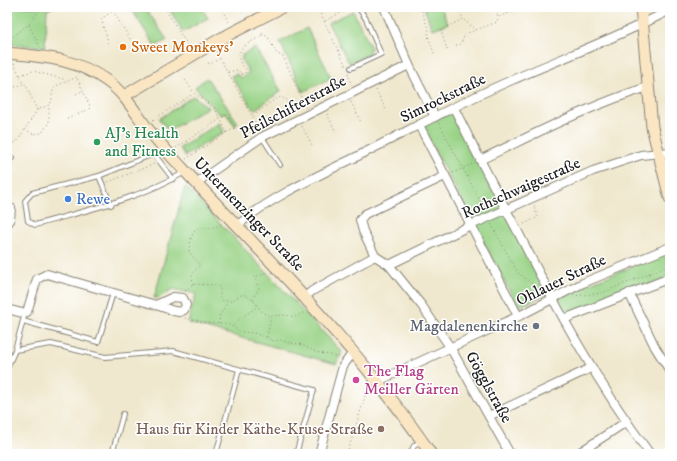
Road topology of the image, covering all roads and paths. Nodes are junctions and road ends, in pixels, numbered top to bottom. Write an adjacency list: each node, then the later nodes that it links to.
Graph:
1 (42, 7): 21 (path)
2 (114, 7): 17 (path)
3 (164, 7): 32 (path)
4 (220, 7): 24 (path)
5 (282, 7): 24 (street)
6 (316, 7): 15 (path); 20 (path)
7 (345, 7): 20 (path)
8 (358, 7): 40 (lane)
9 (384, 7): 39 (street)
10 (420, 7): 34 (path)
11 (458, 7): 19 (path)
12 (495, 7): 18 (path)
13 (526, 7): 18 (path)
14 (641, 7): 22 (street)
15 (313, 8)
16 (670, 10): 22 (street, Simrockstraße)
17 (113, 11): 26 (path); 30 (path)
18 (498, 17): 23 (path)
19 (463, 19): 23 (path); 29 (path)
20 (324, 21): 52 (path)
21 (28, 24): 25 (path); 33 (path)
22 (644, 24): 50 (street); 59 (street, Simrockstraße)
23 (476, 30): 28 (path)
24 (234, 31): 27 (street)
25 (7, 41)
26 (108, 43)
27 (211, 44): 32 (street); 35 (path)
28 (456, 46)
29 (447, 50)
30 (138, 52)
31 (11, 54): 33 (street, Untermenzinger Straße); 43 (path)
32 (193, 55): 55 (street)
33 (40, 56): 38 (street, Untermenzinger Straße)
34 (435, 56)
35 (220, 58): 36 (path); 42 (path)
36 (208, 64)
37 (241, 64): 41 (path); 41 (path); 62 (path)
38 (79, 65): 44 (path); 55 (street, Untermenzinger Straße)
39 (409, 66): 48 (street, Pfeilschifterstraße); 64 (street)
40 (351, 68)
41 (238, 70): 42 (path)
42 (228, 72): 63 (path)
43 (19, 75): 46 (path); 47 (path)
44 (77, 77): 46 (path); 51 (path)
45 (183, 77): 54 (path)
46 (64, 82): 57 (path)
47 (23, 83): 49 (path); 60 (path)
48 (372, 83): 52 (street, Pfeilschifterstraße); 61 (path)
49 (15, 87)
50 (648, 87): 79 (street); 81 (street)
51 (83, 91): 53 (path); 65 (path)
52 (350, 93): 58 (street, Pfeilschifterstraße); 68 (path)
53 (76, 94)
54 (194, 94): 67 (path); 69 (path)
55 (124, 96): 69 (street, Untermenzinger Straße)
56 (287, 100): 63 (path)
57 (49, 105): 60 (path); 71 (path)
58 (323, 106): 62 (street, Pfeilschifterstraße); 73 (path)
59 (454, 108): 64 (street, Simrockstraße); 81 (street)
60 (37, 110): 71 (path)
61 (386, 110)
62 (308, 114): 66 (street, Pfeilschifterstraße)
63 (253, 116): 74 (path)
64 (435, 117): 70 (street, Simrockstraße); 85 (path)
65 (67, 118)
66 (298, 118): 74 (street, Pfeilschifterstraße); 76 (path)
67 (220, 120): 72 (path); 72 (path); 77 (path)
68 (361, 122)
69 (145, 125): 77 (street, Untermenzinger Straße)
70 (419, 125): 87 (street); 100 (street, Simrockstraße)
71 (25, 129): 75 (path)
72 (227, 132): 84 (path)
73 (337, 134)
74 (262, 137): 83 (lane); 89 (street, Pfeilschifterstraße)
75 (7, 146)
76 (313, 147)
77 (167, 151): 80 (lane); 84 (street, Untermenzinger Straße)
78 (670, 152): 79 (street, Rothschwaigestraße)
79 (658, 153): 91 (street, Rothschwaigestraße); 92 (street)
80 (154, 154): 82 (lane); 86 (lane)
81 (480, 160): 85 (path); 95 (street)
82 (160, 161): 88 (lane); 90 (path)
83 (280, 165)
84 (182, 168): 88 (lane); 89 (street, Untermenzinger Straße)
85 (464, 169): 87 (path); 97 (path)
86 (99, 176): 90 (lane); 93 (lane)
87 (445, 176): 99 (street); 103 (street)
88 (173, 179): 93 (lane)
89 (196, 183): 96 (street, Untermenzinger Straße)
90 (102, 184): 93 (lane)
91 (537, 196): 95 (street, Rothschwaigestraße); 98 (path)
92 (670, 198)
93 (111, 204)
94 (13, 207): 101 (lane)
95 (506, 210): 97 (street, Rothschwaigestraße); 113 (street)
96 (228, 217): 100 (street, Untermenzinger Straße); 108 (path)
97 (488, 218): 99 (street, Rothschwaigestraße); 109 (path)
98 (524, 224)
99 (471, 225): 105 (street, Rothschwaigestraße); 123 (street)
100 (237, 226): 104 (street, Untermenzinger Straße)
101 (7, 227)
102 (670, 247): 113 (street, Ohlauer Straße)
103 (375, 256): 105 (street, Gögglstraße); 116 (street)
104 (274, 264): 115 (path); 116 (street, Untermenzinger Straße)
105 (389, 265): 129 (street, Gögglstraße)
106 (670, 265): 112 (path)
107 (670, 278): 111 (street)
108 (193, 284): 114 (path); 117 (path)
109 (540, 290)
110 (114, 292): 118 (street); 124 (street); 124 (lane)
111 (629, 293): 125 (street); 136 (street)
112 (573, 296)
113 (552, 298): 123 (street, Ohlauer Straße); 125 (street)
114 (183, 299): 118 (street); 121 (street)
115 (252, 299): 117 (path); 119 (path)
116 (309, 301): 122 (path); 131 (street, Untermenzinger Straße)
117 (227, 302): 126 (path)
118 (156, 305): 121 (street)
119 (258, 306): 122 (path); 127 (path)
120 (7, 309): 124 (street)
121 (179, 312): 126 (path)
122 (271, 316): 128 (path)
123 (518, 316): 129 (street, Ohlauer Straße)
124 (24, 317): 130 (lane)
125 (564, 319): 134 (street)
126 (219, 324): 127 (path)
127 (233, 327): 128 (path)
128 (267, 338): 132 (path)
129 (450, 347): 137 (street, Ohlauer Straße); 139 (street, Gögglstraße)
130 (15, 350): 133 (lane); 135 (lane)
131 (354, 351): 132 (street); 137 (street, Untermenzinger Straße)
132 (346, 360): 146 (street)
133 (7, 368)
134 (591, 368): 139 (street); 140 (street)
135 (239, 370): 144 (lane); 145 (lane)
136 (670, 371)
137 (378, 380): 141 (street, Untermenzinger Straße); 147 (path)
138 (123, 414): 143 (lane)
139 (489, 416): 149 (street, Gögglstraße)
140 (626, 422): 150 (street); 151 (street)
141 (422, 440): 142 (lane); 148 (street, Untermenzinger Straße)
142 (411, 453)
143 (112, 454)
144 (216, 454)
145 (296, 454)
146 (319, 454)
147 (347, 454)
148 (431, 454)
149 (510, 454)
150 (577, 454)
151 (650, 454)

